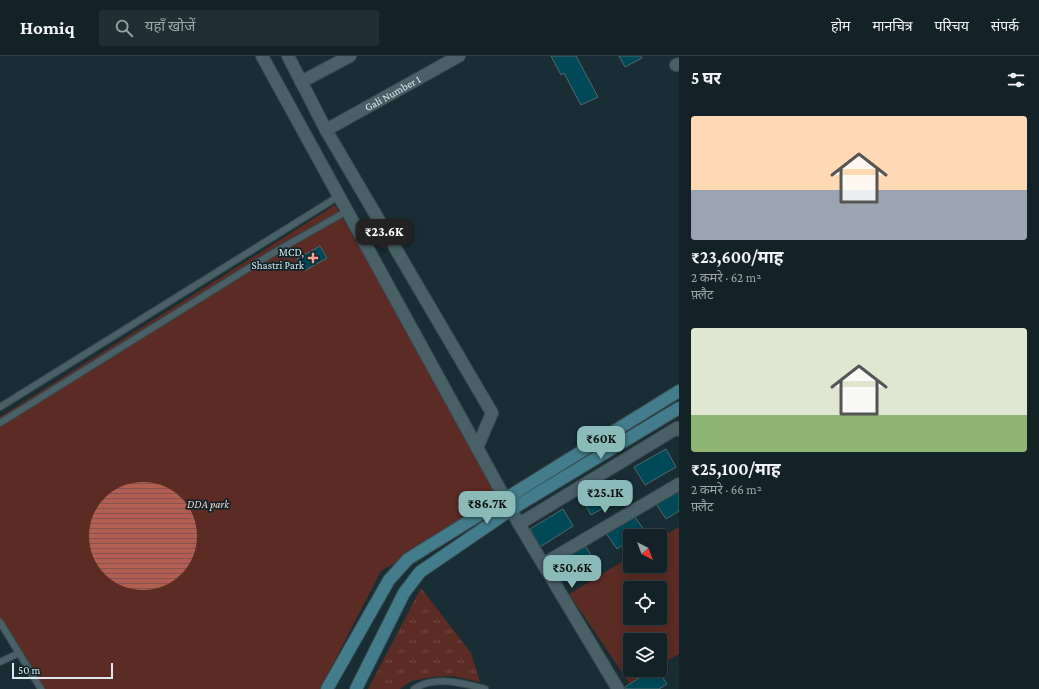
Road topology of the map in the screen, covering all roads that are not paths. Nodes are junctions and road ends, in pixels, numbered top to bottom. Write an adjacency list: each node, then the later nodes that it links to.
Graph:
1 (262, 56): 7 (street)
2 (350, 56): 5 (street)
3 (458, 56): 6 (street, Gali Number 1)
4 (290, 57): 5 (street)
5 (301, 82): 6 (street)
6 (326, 130): 14 (street)
7 (339, 196): 8 (street); 10 (lane)
8 (347, 211): 12 (lane); 14 (street)
9 (679, 392): 16 (street)
10 (0, 407)
11 (679, 408): 16 (street)
12 (0, 423)
13 (678, 428): 17 (street)
14 (477, 448): 16 (street)
15 (679, 484): 18 (street)
16 (509, 504): 17 (street); 23 (street); 24 (street)
17 (519, 524): 18 (street)
18 (543, 564): 27 (street)
19 (0, 622): 20 (lane)
20 (19, 653): 21 (lane); 22 (lane)
21 (0, 662)
22 (41, 689)
23 (327, 689)
24 (356, 689)
25 (414, 689): 26 (lane)
26 (485, 689)
27 (618, 689)

